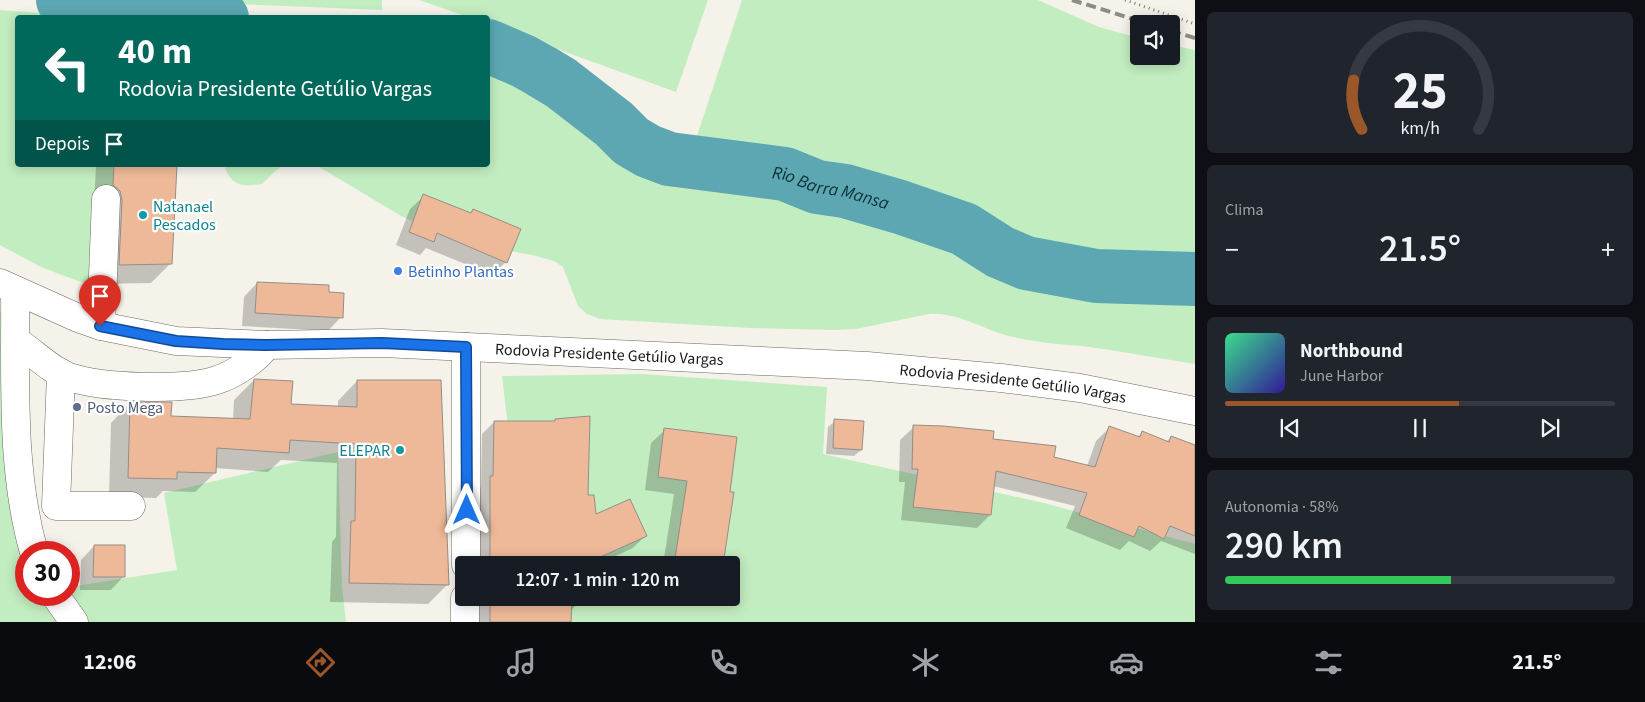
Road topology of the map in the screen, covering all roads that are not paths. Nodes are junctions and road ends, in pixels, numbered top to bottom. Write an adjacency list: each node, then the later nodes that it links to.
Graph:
1 (106, 199): 3 (main road)
2 (7, 287): 3 (main road, Rodovia Presidente Getúlio Vargas); 4 (main road)
3 (100, 326): 5 (main road, Rodovia Presidente Getúlio Vargas)
4 (16, 340): 7 (main road); 10 (main road)
5 (266, 345): 6 (main road, Rodovia Presidente Getúlio Vargas); 7 (main road)
6 (466, 347): 8 (main road, Rodovia Presidente Getúlio Vargas); 11 (main road)
7 (61, 372): 9 (main road)
8 (1195, 411)
9 (131, 506)
10 (31, 541)
11 (466, 556)
12 (63, 606): 14 (main road)
13 (465, 606): 15 (main road)
14 (74, 622)
15 (465, 622)

